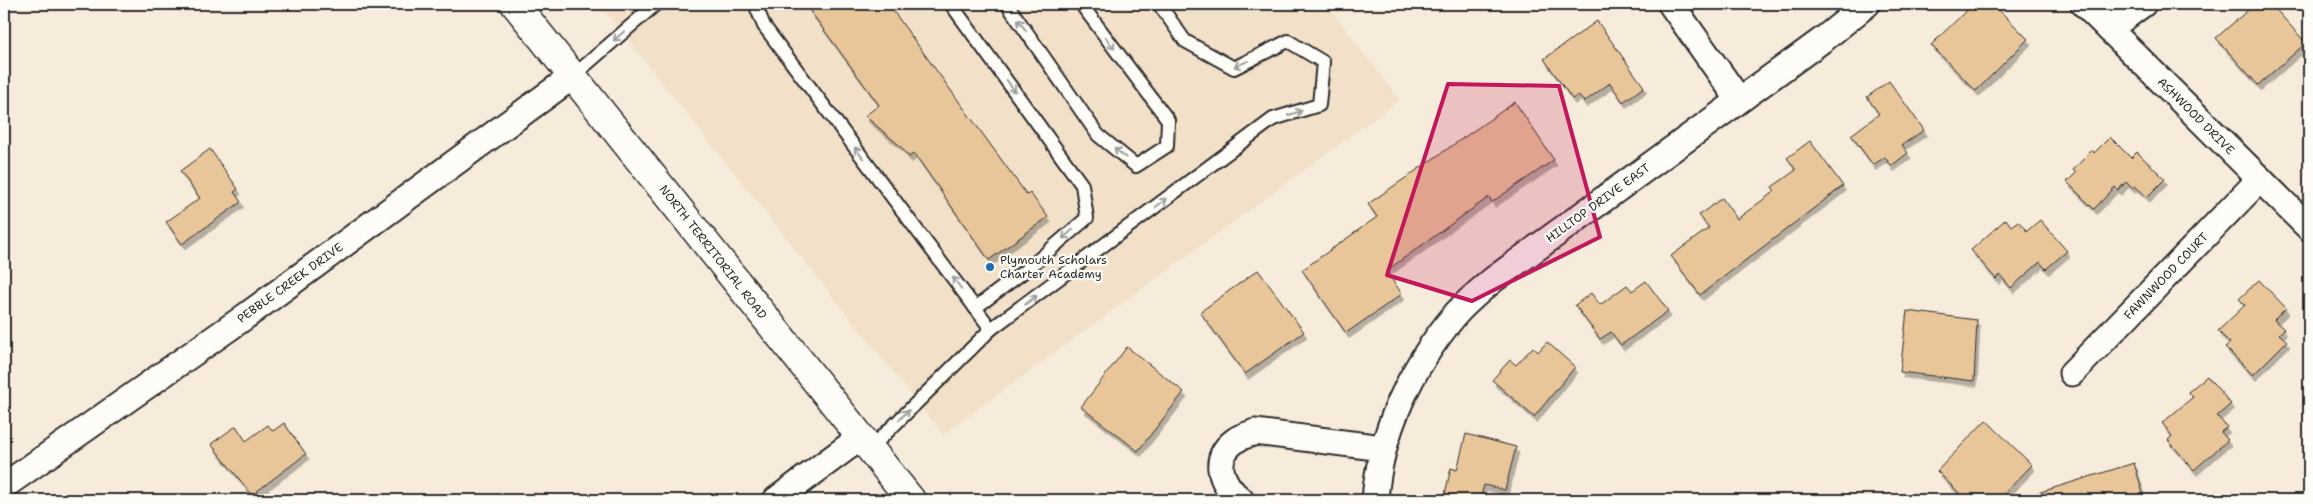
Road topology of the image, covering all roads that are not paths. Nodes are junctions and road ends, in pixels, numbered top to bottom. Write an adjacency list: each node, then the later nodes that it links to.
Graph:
1 (515, 4): 13 (main road, NORTH TERRITORIAL ROAD)
2 (656, 4): 13 (lane, one-way to 13)
3 (756, 4): 17 (lane, one-way to 3)
4 (951, 4): 17 (lane, one-way to 17)
5 (1007, 4): 6 (lane, one-way to 5)
6 (1081, 4)
7 (1159, 4): 18 (lane, one-way to 7)
8 (1671, 4): 14 (street)
9 (1867, 4): 14 (street, HILLTOP DRIVE EAST)
10 (2084, 4): 12 (street, ASHWOOD DRIVE)
11 (2143, 4): 12 (street)
12 (2109, 29): 15 (street, ASHWOOD DRIVE)
13 (573, 76): 20 (main road, NORTH TERRITORIAL ROAD); 22 (street, PEBBLE CREEK DRIVE)
14 (1739, 100): 21 (street, HILLTOP DRIVE EAST)
15 (2260, 180): 16 (street, ASHWOOD DRIVE); 19 (street, FAWNWOOD COURT)
16 (2309, 228)
17 (975, 308): 18 (lane)
18 (991, 329): 20 (lane, one-way to 18)
19 (2072, 373)
20 (865, 443): 23 (street); 24 (main road, NORTH TERRITORIAL ROAD)
21 (1384, 448): 25 (street); 26 (street, HILLTOP DRIVE EAST)
22 (4, 486)
23 (776, 500)
24 (911, 500)
25 (1241, 500)
26 (1375, 500)

